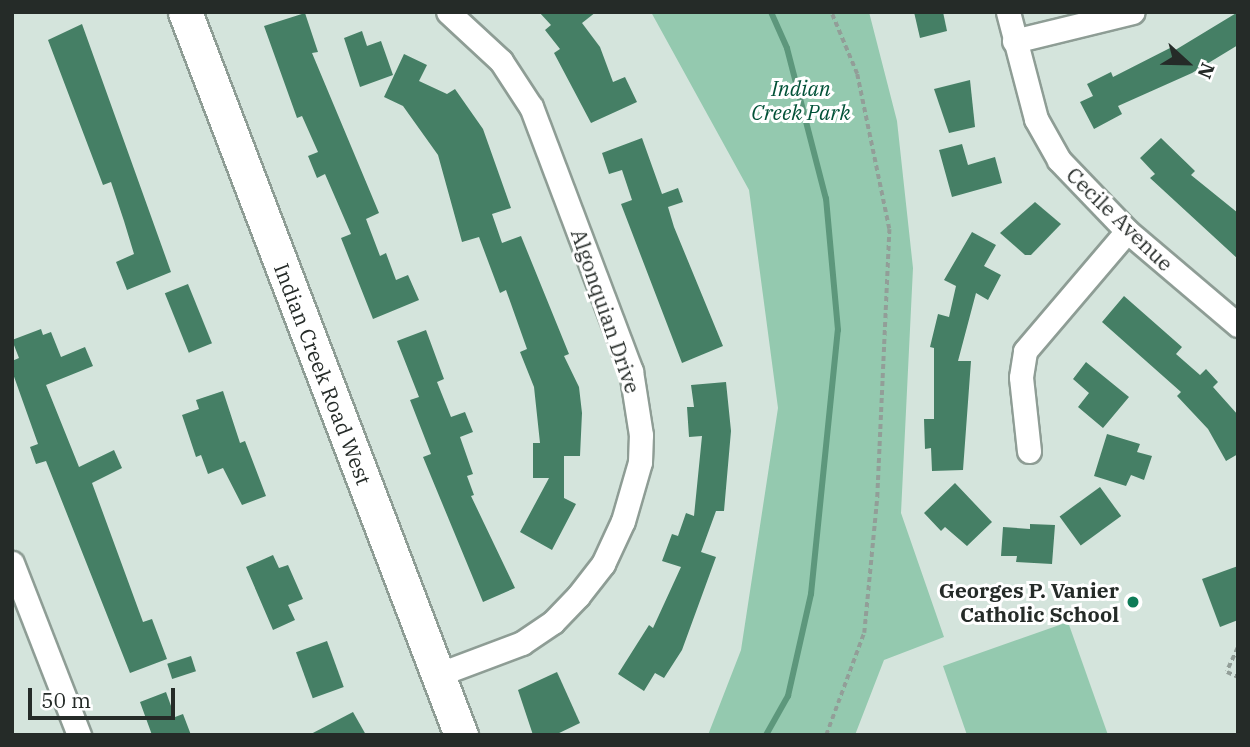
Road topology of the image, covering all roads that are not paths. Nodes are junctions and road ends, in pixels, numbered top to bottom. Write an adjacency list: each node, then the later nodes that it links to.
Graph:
1 (185, 12): 10 (street, Indian Creek Road West)
2 (448, 12): 10 (street, Algonquian Drive)
3 (1008, 12): 5 (street, Cecile Avenue)
4 (1133, 12): 5 (street)
5 (1014, 41): 6 (street, Cecile Avenue)
6 (1127, 231): 7 (street, Cecile Avenue); 8 (street)
7 (1238, 326)
8 (1028, 451)
9 (12, 563): 11 (street)
10 (437, 675): 12 (street, Indian Creek Road West)
11 (79, 735)
12 (461, 735)

